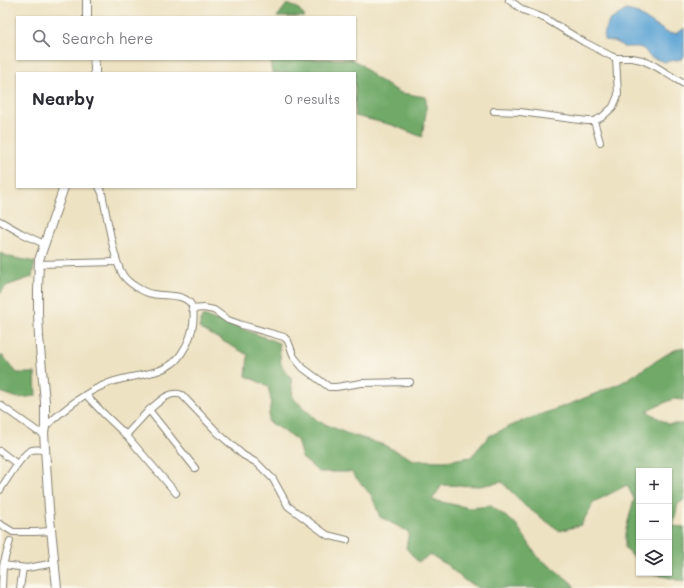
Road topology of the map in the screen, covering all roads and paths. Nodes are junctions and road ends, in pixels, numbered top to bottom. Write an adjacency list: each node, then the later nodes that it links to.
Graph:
1 (87, 0): 3 (street)
2 (509, 0): 4 (street)
3 (87, 16)
4 (616, 58): 7 (street); 9 (street)
5 (94, 60): 6 (street)
6 (95, 72)
7 (684, 84)
8 (494, 111): 9 (street)
9 (594, 121): 10 (street)
10 (600, 142)
11 (64, 188): 15 (street)
12 (100, 188): 16 (street)
13 (0, 221): 14 (street)
14 (3, 225): 15 (street)
15 (44, 244): 17 (street)
16 (117, 262): 17 (street); 18 (street)
17 (39, 264): 23 (street)
18 (192, 309): 19 (street); 20 (street)
19 (410, 382)
20 (86, 395): 23 (street); 24 (street)
21 (0, 405): 23 (street)
22 (149, 410): 24 (street); 28 (street); 33 (street)
23 (44, 430): 25 (street)
24 (126, 435): 30 (street)
25 (45, 450): 27 (street); 32 (street)
26 (0, 451): 27 (street)
27 (17, 464): 29 (street)
28 (195, 468)
29 (0, 488)
30 (176, 493)
31 (0, 524): 32 (street)
32 (51, 531): 35 (street)
33 (347, 540)
34 (10, 541): 36 (street)
35 (55, 563): 37 (street); 40 (street)
36 (3, 565): 37 (street); 38 (street)
37 (23, 568): 39 (street)
38 (2, 588)
39 (20, 588)
40 (57, 588)

